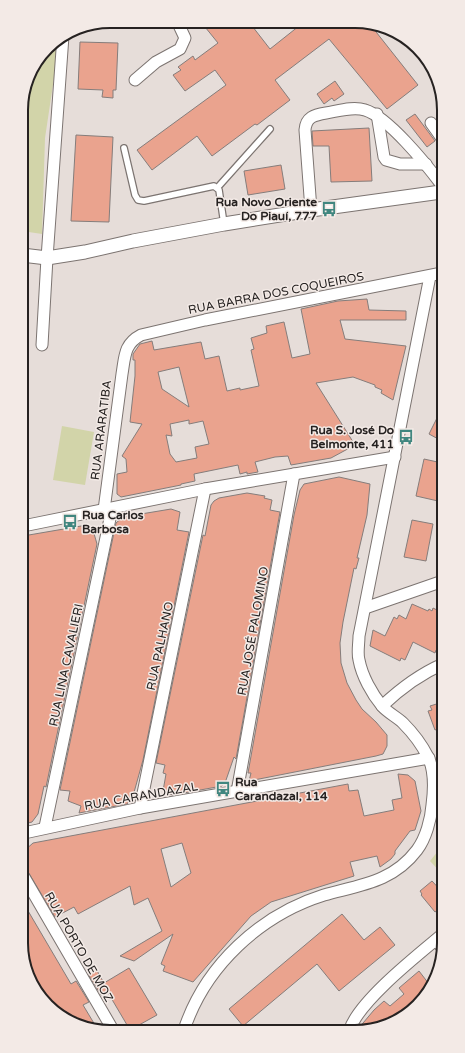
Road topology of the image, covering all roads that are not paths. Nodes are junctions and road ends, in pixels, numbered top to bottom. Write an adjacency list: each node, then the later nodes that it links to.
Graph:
1 (180, 28): 3 (street)
2 (62, 43): 16 (street)
3 (134, 80)
4 (377, 114): 9 (street); 9 (street); 13 (street)
5 (431, 123): 7 (street)
6 (270, 129): 11 (lane)
7 (437, 132)
8 (124, 148): 11 (lane)
9 (426, 164): 10 (street)
10 (437, 179)
11 (218, 187): 14 (lane)
12 (437, 193): 13 (street)
13 (311, 210): 14 (street)
14 (224, 224): 16 (street)
15 (28, 256): 16 (street)
16 (47, 258): 19 (street)
17 (437, 274): 18 (street, RUA BARRA DOS COQUEIROS)
18 (430, 276): 20 (street, RUA BARRA DOS COQUEIROS); 21 (street)
19 (42, 345)
20 (126, 354): 24 (street, RUA ARARATIBA)
21 (395, 457): 22 (street); 27 (street)
22 (294, 474): 23 (street); 31 (street, RUA JOSÉ PALOMINO)
23 (205, 489): 24 (street); 32 (street, RUA PALHANO)
24 (108, 509): 25 (street); 33 (street, RUA LINA CAVALIERI)
25 (28, 525)
26 (437, 583): 27 (street)
27 (365, 608): 29 (street)
28 (437, 667): 29 (street)
29 (382, 706): 30 (street)
30 (429, 758): 31 (street, RUA CARANDAZAL); 38 (street)
31 (237, 792): 32 (street, RUA CARANDAZAL)
32 (140, 808): 33 (street, RUA CARANDAZAL)
33 (45, 827): 34 (street, RUA CARANDAZAL)
34 (28, 831)
35 (28, 884): 37 (street, RUA PORTO DE MOZ)
36 (437, 946): 39 (street)
37 (110, 1025)
38 (186, 1025)
39 (351, 1025)

